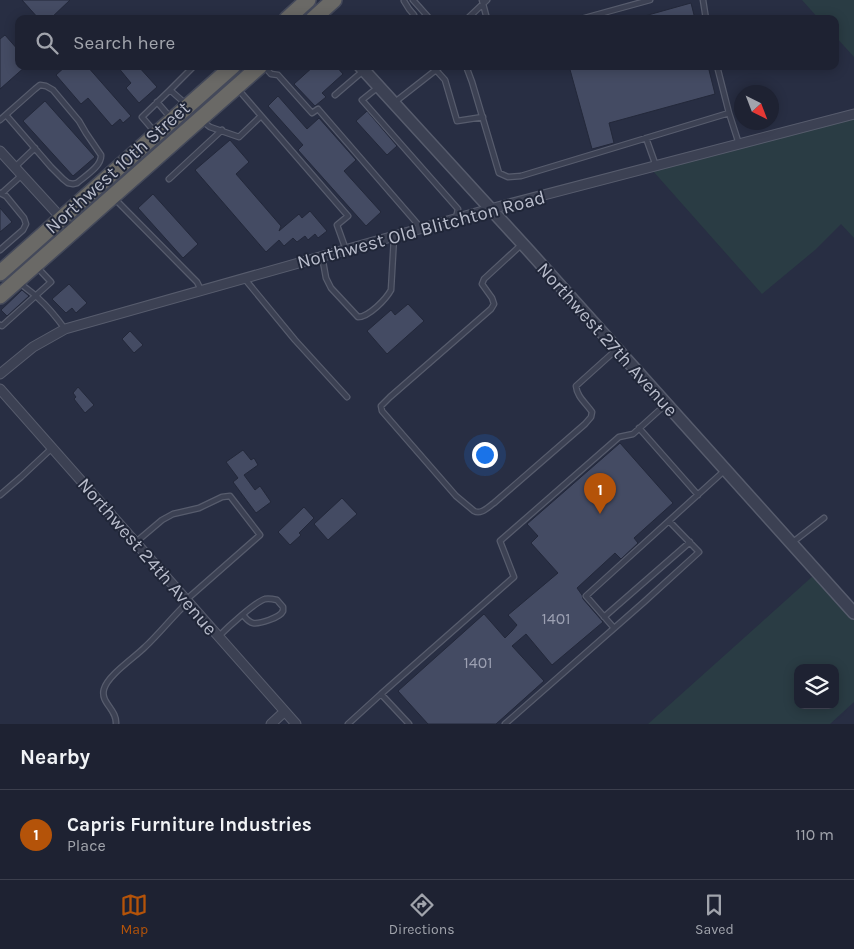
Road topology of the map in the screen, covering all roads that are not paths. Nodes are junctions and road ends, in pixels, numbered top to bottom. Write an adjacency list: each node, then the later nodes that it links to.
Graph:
1 (308, 0): 8 (highway)
2 (334, 0): 9 (highway)
3 (405, 0): 10 (lane)
4 (413, 0): 11 (lane)
5 (650, 0): 14 (lane)
6 (702, 0): 15 (lane)
7 (484, 1): 12 (lane); 13 (lane)
8 (291, 15)
9 (318, 15)
10 (414, 15)
11 (426, 15)
12 (472, 15)
13 (486, 15)
14 (596, 15)
15 (705, 15)
16 (190, 70): 27 (lane)
17 (226, 70): 31 (highway, Northwest 10th Street)
18 (255, 70): 26 (highway, Northwest 10th Street)
19 (268, 70): 55 (lane)
20 (360, 70): 28 (lane)
21 (364, 70): 25 (street, Northwest 27th Avenue)
22 (436, 70): 30 (lane); 36 (lane)
23 (468, 70): 36 (lane)
24 (718, 70): 32 (lane)
25 (379, 86): 30 (street, Northwest 27th Avenue); 54 (lane)
26 (236, 87): 35 (lane); 39 (highway, Northwest 10th Street)
27 (170, 90): 29 (lane); 31 (lane)
28 (335, 95)
29 (157, 102): 38 (lane); 41 (lane)
30 (394, 103): 52 (street, Northwest 27th Avenue)
31 (188, 106): 38 (highway, Northwest 10th Street); 39 (highway)
32 (729, 113): 42 (lane); 43 (lane)
33 (854, 114): 43 (street, Northwest Old Blitchton Road)
34 (6, 115): 37 (lane); 44 (lane); 44 (lane)
35 (261, 116): 40 (lane); 60 (lane)
36 (482, 117): 42 (lane)
37 (0, 120)
38 (173, 120): 41 (highway, Northwest 10th Street)
39 (200, 120): 40 (lane); 51 (highway, Northwest 10th Street)
40 (222, 130): 49 (lane)
41 (157, 134): 53 (highway, Northwest 10th Street)
42 (646, 138): 46 (lane)
43 (739, 144): 46 (street, Northwest Old Blitchton Road)
44 (36, 148): 47 (lane)
45 (0, 151): 47 (street)
46 (656, 166): 52 (street, Northwest Old Blitchton Road)
47 (15, 167): 48 (street)
48 (22, 175): 50 (lane); 53 (street)
49 (169, 179)
50 (1, 193): 59 (lane)
51 (113, 197): 56 (highway, Northwest 10th Street); 66 (lane)
52 (490, 209): 54 (street, Northwest Old Blitchton Road); 58 (street, Northwest 27th Avenue)
53 (62, 218): 56 (street); 63 (highway, Northwest 10th Street)
54 (456, 218): 55 (street, Northwest Old Blitchton Road)
55 (421, 228): 57 (street, Northwest Old Blitchton Road)
56 (74, 232): 62 (highway, Northwest 10th Street)
57 (394, 236): 60 (street, Northwest Old Blitchton Road); 61 (lane)
58 (522, 244): 71 (street, Northwest 27th Avenue); 71 (lane)
59 (0, 250)
60 (346, 250): 61 (street, Northwest Old Blitchton Road)
61 (322, 256): 64 (street, Northwest Old Blitchton Road)
62 (36, 265): 65 (highway, Northwest 10th Street); 68 (lane)
63 (0, 273)
64 (244, 278): 66 (street, Northwest Old Blitchton Road); 74 (lane)
65 (18, 281): 67 (highway, Northwest 10th Street); 68 (lane)
66 (201, 290): 70 (street, Northwest Old Blitchton Road)
67 (0, 296)
68 (36, 296): 69 (lane); 70 (lane)
69 (0, 325)
70 (65, 329): 72 (street, Northwest Old Blitchton Road)
71 (617, 349): 75 (street, Northwest 27th Avenue)
72 (0, 374)
73 (0, 388): 77 (street, Northwest 24th Avenue)
74 (347, 397)
75 (666, 404): 76 (lane); 78 (street, Northwest 27th Avenue)
76 (639, 428): 80 (lane); 92 (lane)
77 (52, 448): 79 (lane); 84 (street, Northwest 24th Avenue)
78 (725, 470): 80 (lane); 85 (street, Northwest 27th Avenue)
79 (0, 494)
80 (698, 495): 82 (lane)
81 (824, 518): 85 (lane)
82 (669, 521): 83 (lane); 89 (lane)
83 (690, 542): 89 (lane); 90 (lane)
84 (136, 543): 86 (street, Northwest 24th Avenue); 86 (lane)
85 (792, 543): 87 (street, Northwest 27th Avenue)
86 (187, 601): 91 (street, Northwest 24th Avenue); 94 (lane)
87 (854, 613)
88 (243, 615): 88 (lane); 91 (lane)
89 (604, 617): 90 (lane)
90 (614, 628): 99 (lane)
91 (218, 637): 93 (street, Northwest 24th Avenue)
92 (381, 694): 97 (lane); 98 (lane)
93 (284, 712): 95 (street); 96 (street, Northwest 24th Avenue)
94 (116, 724)
95 (271, 724)
96 (296, 724)
97 (348, 724)
98 (409, 724)
99 (505, 724)

